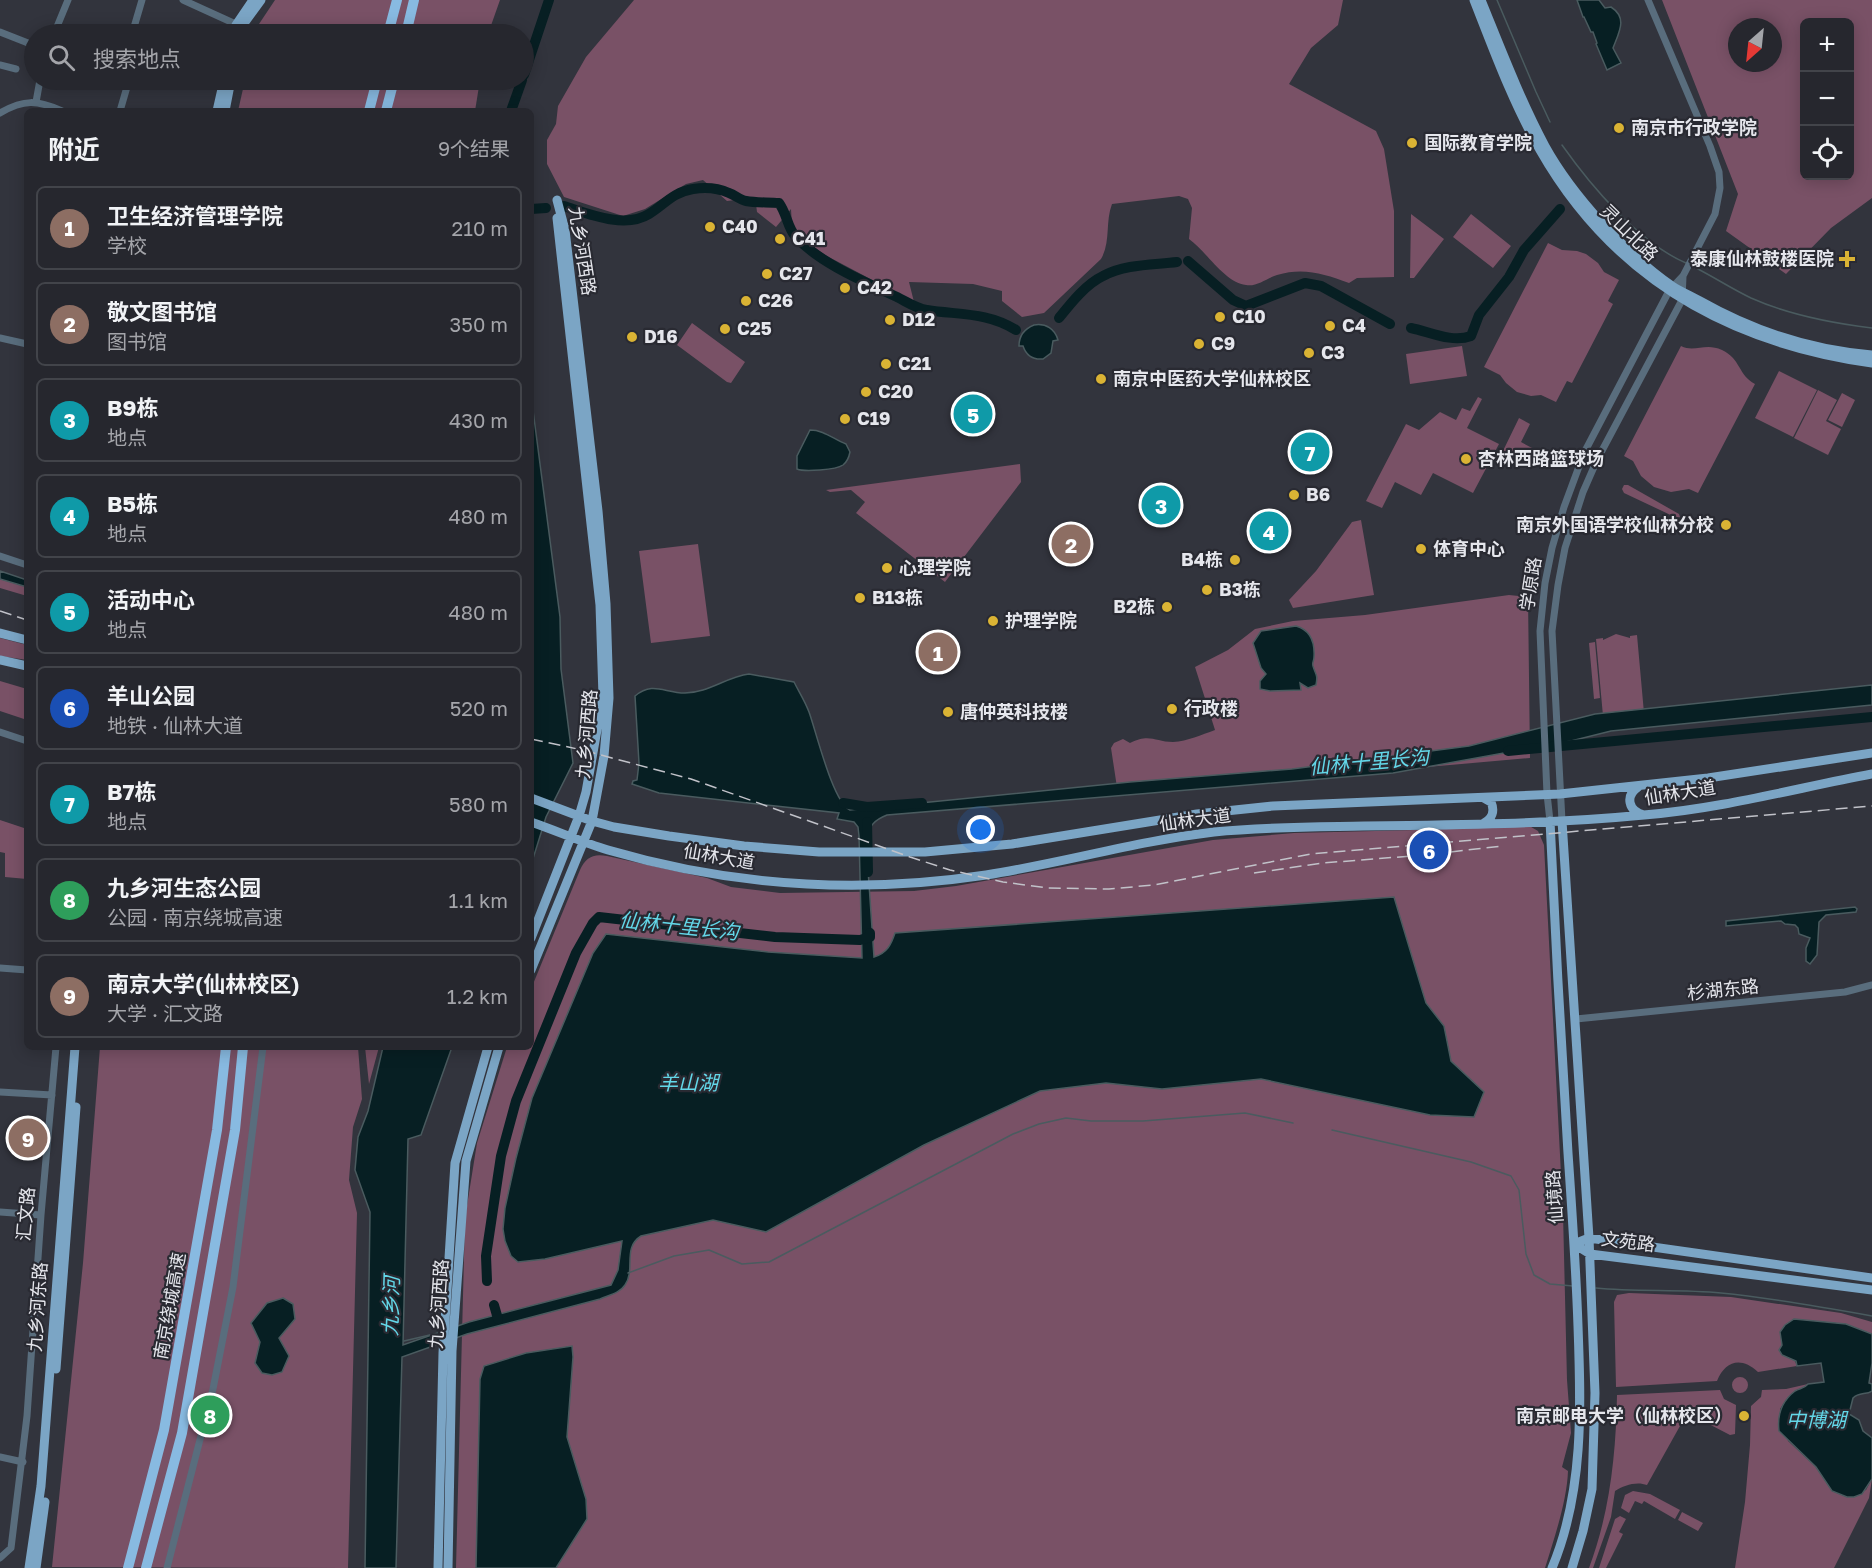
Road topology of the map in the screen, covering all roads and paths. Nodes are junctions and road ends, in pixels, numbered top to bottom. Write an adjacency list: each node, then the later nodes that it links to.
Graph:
1 (68, 0): 11 (street)
2 (142, 0): 12 (street)
3 (183, 0): 13 (street)
4 (253, 0): 14 (main road)
5 (261, 0): 15 (main road)
6 (397, 0): 16 (highway)
7 (414, 0): 17 (highway)
8 (1474, 0): 37 (main road, 灵山北路)
9 (1481, 0): 37 (main road, 灵山北路)
10 (1648, 0): 36 (street, 学原路)
11 (58, 24)
12 (135, 24)
13 (230, 24)
14 (241, 24)
15 (243, 24)
16 (391, 24)
17 (408, 24)
18 (0, 33): 19 (street)
19 (24, 42)
20 (0, 65): 21 (street)
21 (16, 69)
22 (38, 90): 28 (street)
23 (126, 90): 30 (street)
24 (222, 90): 31 (main road)
25 (229, 90): 32 (main road)
26 (374, 90): 33 (highway)
27 (391, 90): 34 (highway)
28 (36, 102): 29 (street); 35 (street)
29 (53, 108)
30 (121, 108)
31 (218, 108)
32 (226, 108)
33 (370, 108)
34 (387, 108)
35 (0, 112)
36 (1683, 276): 37 (street, 学原路); 38 (street)
37 (1671, 289): 38 (main road, 灵山北路); 54 (street, 学原路)
38 (1683, 296): 41 (main road, 灵山北路); 42 (main road, 灵山北路); 55 (street, 学原路)
39 (0, 338): 40 (street)
40 (24, 343)
41 (1872, 355)
42 (1872, 363)
43 (0, 556): 44 (street)
44 (24, 564)
45 (0, 633): 46 (main road)
46 (24, 639)
47 (0, 660): 48 (main road)
48 (24, 665)
49 (0, 732): 50 (street)
50 (24, 740)
51 (1872, 753): 53 (main road, 仙林大道)
52 (1872, 774): 58 (main road, 仙林大道)
53 (1641, 786): 55 (main road, 仙林大道); 58 (main road)
54 (1546, 794): 55 (main road, 仙林大道); 56 (main road, 仙林大道); 61 (street, 学原路)
55 (1560, 794): 62 (street, 学原路)
56 (1482, 798): 60 (main road, 仙林大道); 64 (main road)
57 (534, 799): 59 (main road, 仙林大道)
58 (1646, 815): 62 (main road, 仙林大道)
59 (579, 816): 60 (main road, 仙林大道); 60 (main road, 九乡河西路); 65 (main road, 九乡河西路)
60 (592, 821): 66 (main road, 九乡河西路)
61 (1550, 821): 62 (main road, 仙林大道); 64 (main road, 仙林大道); 86 (main road, 仙境路)
62 (1562, 821): 72 (main road, 仙境路)
63 (534, 823): 65 (main road, 仙林大道)
64 (1484, 823): 66 (main road, 仙林大道)
65 (571, 837): 66 (main road, 仙林大道); 67 (main road, 九乡河西路)
66 (584, 842): 68 (main road, 九乡河西路)
67 (534, 930)
68 (534, 963)
69 (0, 968): 70 (street)
70 (24, 970)
71 (1872, 985): 72 (street, 杉湖东路)
72 (1576, 1019): 85 (main road, 仙境路)
73 (56, 1050): 82 (street, 汇文路)
74 (75, 1050): 95 (main road, 九乡河东路)
75 (80, 1050): 96 (main road, 九乡河东路)
76 (226, 1050): 97 (highway, 南京绕城高速)
77 (243, 1050): 98 (highway, 南京绕城高速)
78 (263, 1050): 99 (street)
79 (487, 1050): 90 (main road, 九乡河西路)
80 (498, 1050): 90 (main road, 九乡河西路)
81 (0, 1092): 82 (street)
82 (52, 1095): 84 (street, 汇文路)
83 (0, 1212): 84 (street)
84 (41, 1215): 93 (street, 汇文路)
85 (1589, 1238): 86 (main road, 文苑路); 87 (main road, 仙境路); 88 (main road, 文苑路)
86 (1574, 1244): 87 (main road, 文苑路); 102 (main road, 仙境路)
87 (1590, 1254): 89 (main road, 文苑路); 103 (main road, 仙境路)
88 (1872, 1278)
89 (1872, 1290)
90 (450, 1307): 91 (main road, 九乡河西路)
91 (447, 1352): 100 (main road, 九乡河西路); 101 (main road, 九乡河西路)
92 (0, 1457): 93 (street)
93 (23, 1462): 94 (street, 汇文路)
94 (0, 1558)
95 (29, 1568)
96 (36, 1568)
97 (128, 1568)
98 (146, 1568)
99 (167, 1568)
100 (438, 1568)
101 (448, 1568)
102 (1552, 1568)
103 (1572, 1568)

